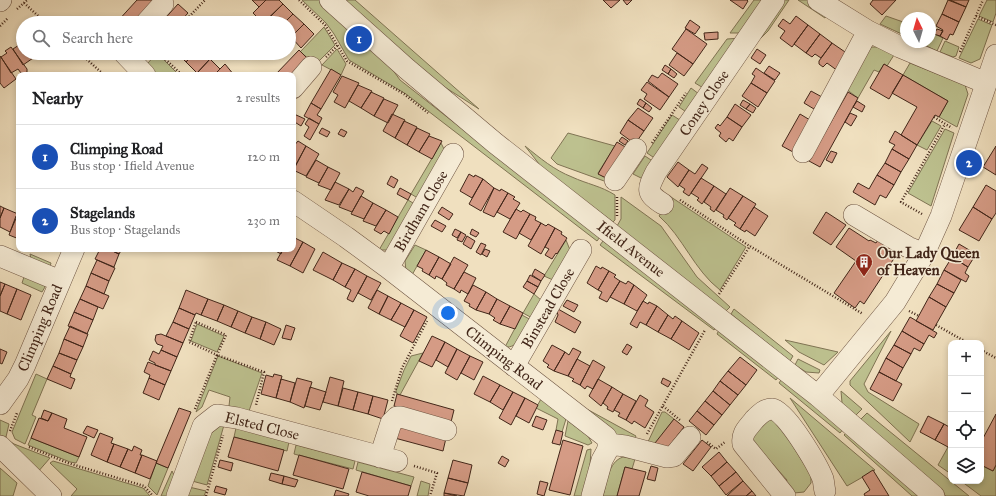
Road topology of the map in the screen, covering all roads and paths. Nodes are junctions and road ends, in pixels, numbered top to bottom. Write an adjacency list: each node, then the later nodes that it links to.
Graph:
1 (205, 0): 10 (path)
2 (330, 0): 51 (street, Ifield Avenue)
3 (774, 0): 29 (street, Coney Close)
4 (818, 0): 13 (street)
5 (983, 0): 11 (path)
6 (24, 3): 8 (path)
7 (163, 4): 9 (street)
8 (38, 16)
9 (152, 16)
10 (190, 16)
11 (976, 16): 12 (path); 14 (path)
12 (996, 25)
13 (868, 31): 23 (street); 27 (street)
14 (958, 55)
15 (996, 55): 23 (street)
16 (88, 60): 20 (path)
17 (131, 60): 21 (street)
18 (166, 60): 22 (path)
19 (311, 67): 24 (street)
20 (101, 72)
21 (142, 72)
22 (179, 72)
23 (986, 83): 33 (street)
24 (296, 84)
25 (945, 124): 33 (path)
26 (636, 149): 29 (street)
27 (803, 152)
28 (453, 154): 39 (street, Birdham Close)
29 (650, 185): 30 (street)
30 (670, 201): 34 (path)
31 (296, 203): 39 (street, Climping Road)
32 (854, 215): 37 (street)
33 (938, 223): 37 (street)
34 (750, 246): 41 (path); 43 (path)
35 (581, 250): 50 (street, Binstead Close)
36 (73, 252): 40 (street, Climping Road)
37 (924, 254): 43 (street)
38 (0, 256): 40 (street)
39 (387, 267): 42 (street, Climping Road)
40 (60, 281): 52 (street, Climping Road)
41 (719, 294)
42 (436, 305): 50 (street, Climping Road); 54 (path)
43 (878, 325): 51 (street)
44 (936, 325): 46 (path)
45 (707, 328): 60 (path)
46 (963, 340)
47 (984, 352): 49 (path)
48 (217, 355): 48 (path)
49 (996, 358)
50 (514, 366): 57 (street, Climping Road)
51 (818, 396): 70 (street, Ifield Avenue)
52 (0, 404)
53 (228, 416): 61 (street, Elsted Close); 65 (street, Elsted Close); 66 (path)
54 (393, 420): 55 (street); 61 (street)
55 (446, 430)
56 (690, 437): 60 (street)
57 (609, 444): 60 (street); 68 (street)
58 (0, 446): 63 (street)
59 (27, 447): 64 (path)
60 (641, 449)
61 (388, 459): 67 (path)
62 (823, 494): 69 (street)
63 (51, 496)
64 (153, 496)
65 (177, 496)
66 (206, 496)
67 (430, 496)
68 (592, 496)
69 (785, 496)
70 (934, 496)

